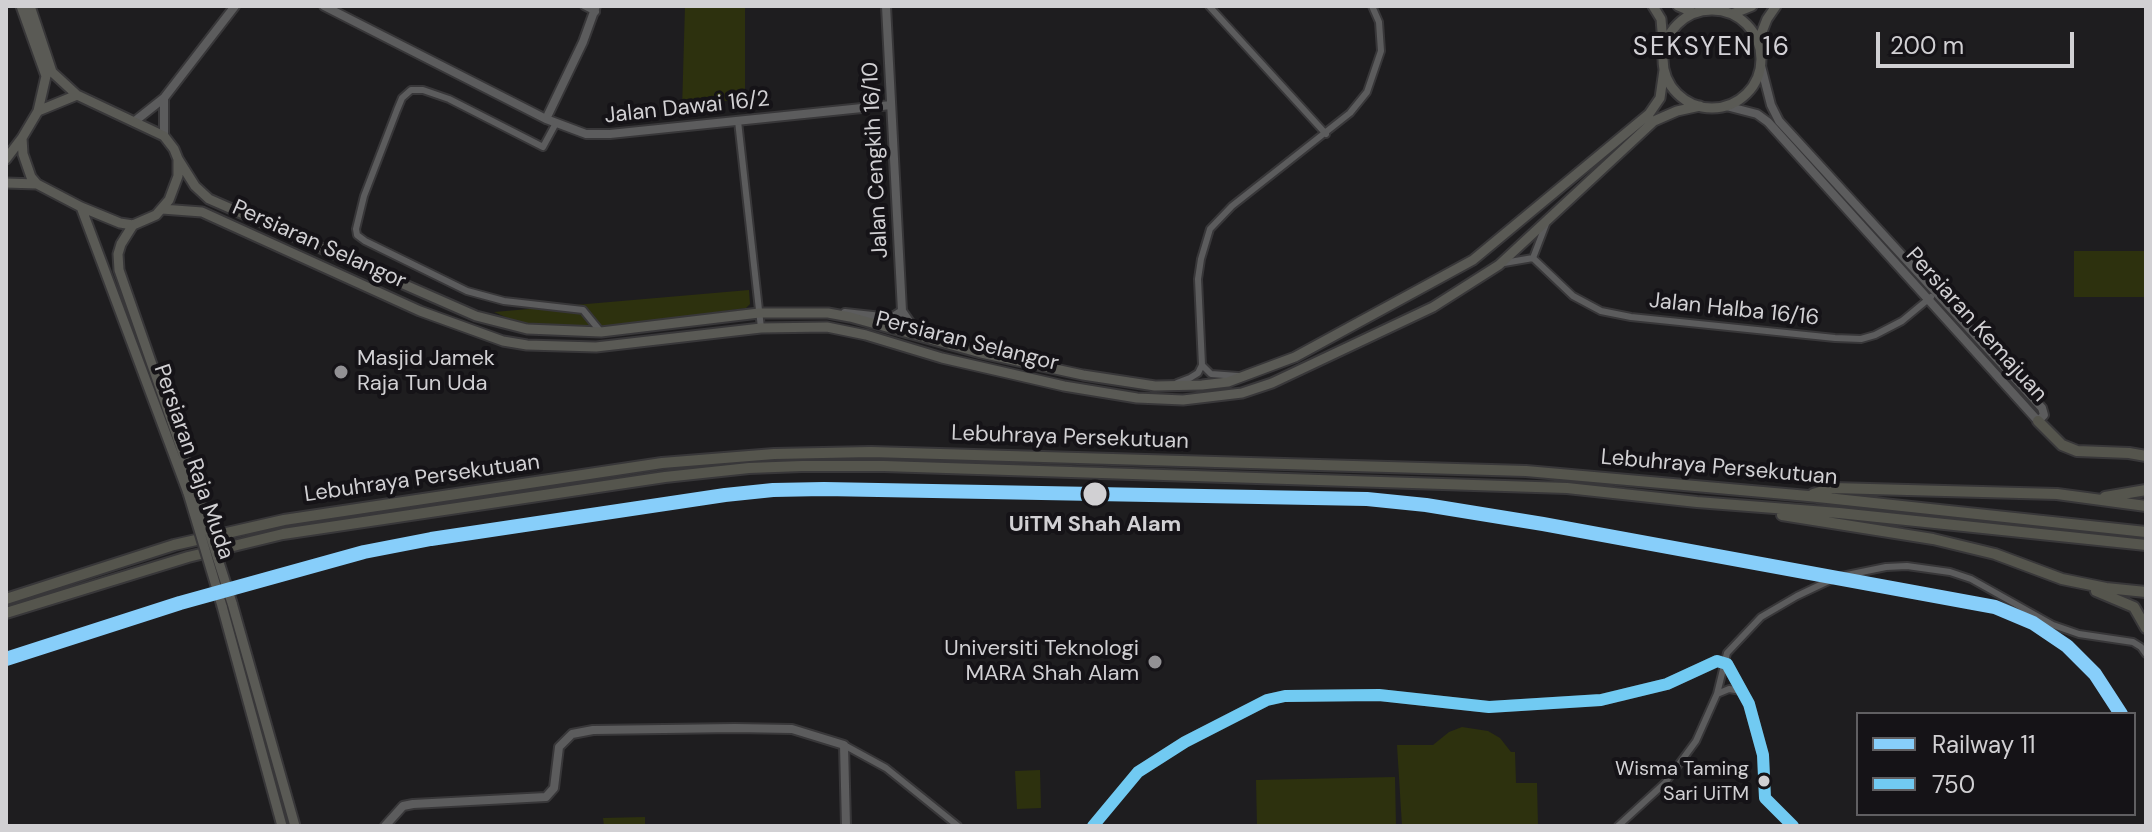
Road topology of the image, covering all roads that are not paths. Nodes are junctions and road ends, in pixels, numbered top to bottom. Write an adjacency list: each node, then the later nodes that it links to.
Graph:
1 (21, 6): 25 (main road)
2 (30, 6): 20 (main road)
3 (235, 6): 21 (street)
4 (324, 6): 27 (street, Jalan Dawai 16/2)
5 (584, 6): 13 (street)
6 (886, 6): 22 (street, Jalan Cengkih 16/10)
7 (1209, 6): 29 (street)
8 (1372, 6): 29 (street)
9 (1653, 6): 17 (main road)
10 (1678, 6): 14 (main road)
11 (1752, 6): 15 (main road)
12 (1776, 6): 16 (main road)
13 (596, 9): 27 (street)
14 (1694, 13): 15 (main road); 17 (main road)
15 (1732, 14): 16 (main road)
16 (1758, 42): 18 (main road)
17 (1664, 47): 19 (main road)
18 (1761, 66): 24 (main road); 42 (street, Persiaran Kemajuan)
19 (1664, 70): 23 (main road); 51 (main road, Persiaran Selangor)
20 (77, 95): 25 (main road); 26 (main road)
21 (164, 98): 26 (street); 30 (street)
22 (891, 105): 28 (street, Jalan Dawai 16/2); 44 (street, Jalan Cengkih 16/10)
23 (1700, 106): 24 (main road); 38 (main road, Persiaran Selangor)
24 (1726, 106): 43 (street, Persiaran Kemajuan)
25 (38, 111): 31 (main road)
26 (135, 121): 30 (main road)
27 (551, 121): 28 (street, Jalan Dawai 16/2); 48 (street)
28 (738, 121): 45 (street)
29 (1326, 134): 50 (street)
30 (164, 136): 33 (main road)
31 (22, 138): 32 (main road); 35 (main road)
32 (6, 159)
33 (178, 159): 37 (main road); 48 (main road, Persiaran Selangor)
34 (6, 183): 35 (main road)
35 (37, 184): 36 (main road)
36 (81, 207): 39 (main road); 56 (main road, Persiaran Raja Muda)
37 (162, 209): 39 (main road); 47 (main road, Persiaran Selangor)
38 (1548, 220): 40 (street); 41 (main road, Persiaran Selangor)
39 (133, 225): 56 (main road, Persiaran Raja Muda)
40 (1533, 258): 41 (street); 43 (street, Jalan Halba 16/16)
41 (1499, 265): 47 (main road, Persiaran Selangor)
42 (1936, 291): 43 (street, Jalan Halba 16/16); 53 (street, Persiaran Kemajuan)
43 (1928, 299): 53 (street, Persiaran Kemajuan)
44 (902, 311): 46 (street); 49 (street)
45 (759, 313): 46 (main road, Persiaran Selangor); 47 (street); 48 (main road, Persiaran Selangor)
46 (828, 313): 49 (main road, Persiaran Selangor)
47 (761, 328)
48 (601, 332)
49 (952, 345): 52 (main road, Persiaran Selangor)
50 (1202, 365): 51 (street); 52 (street)
51 (1257, 373): 52 (main road, Persiaran Selangor)
52 (1165, 386)
53 (2038, 421): 54 (highway)
54 (2146, 456)
55 (2146, 490): 58 (highway)
56 (192, 492): 66 (main road, Persiaran Raja Muda, bridge)
57 (1808, 496): 58 (highway); 61 (highway, Lebuhraya Persekutuan); 65 (highway, Lebuhraya Persekutuan)
58 (2100, 499): 60 (highway)
59 (1697, 502): 62 (highway, Lebuhraya Persekutuan); 63 (highway); 67 (highway, Lebuhraya Persekutuan)
60 (2146, 506)
61 (2141, 532)
62 (2141, 545)
63 (2062, 579): 64 (highway); 68 (highway)
64 (2146, 592)
65 (6, 599)
66 (227, 604): 74 (main road, Persiaran Raja Muda); 75 (main road, Persiaran Raja Muda)
67 (6, 613)
68 (2146, 628)
69 (2146, 654): 70 (street)
70 (1723, 662): 71 (street); 72 (street); 79 (street)
71 (1742, 691): 72 (street); 81 (street)
72 (1717, 694): 80 (street)
73 (844, 745): 76 (street); 77 (street); 78 (street)
74 (282, 826)
75 (295, 826)
76 (385, 826)
77 (846, 826)
78 (958, 826)
79 (1093, 826)
80 (1618, 826)
81 (1793, 826)

